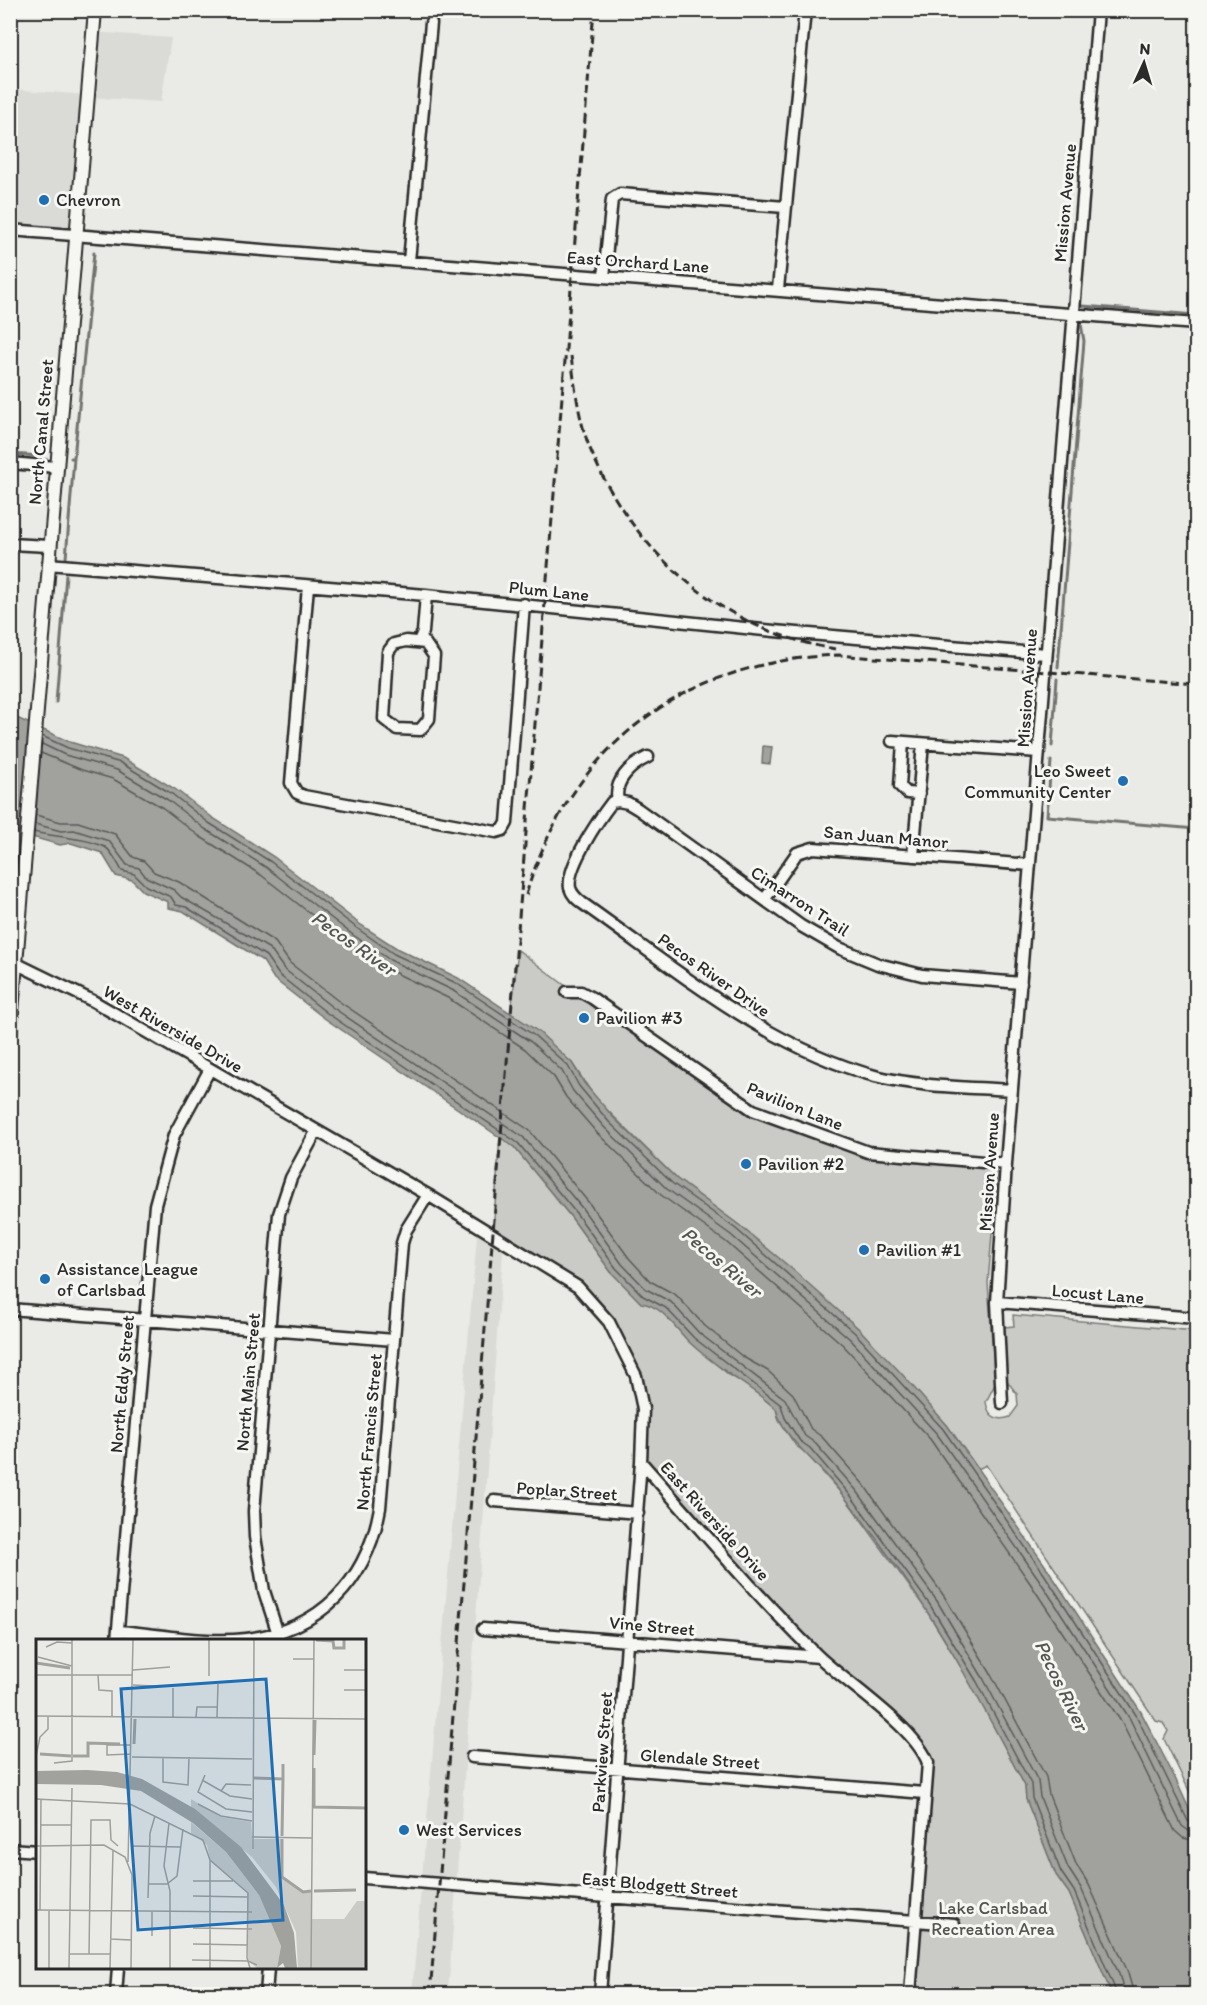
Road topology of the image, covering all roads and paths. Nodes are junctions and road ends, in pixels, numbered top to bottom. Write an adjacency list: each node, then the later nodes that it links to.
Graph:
1 (95, 10): 7 (main road, North Canal Street)
2 (806, 10): 5 (street)
3 (1098, 10): 11 (street, Mission Avenue)
4 (431, 23): 8 (street)
5 (785, 207): 9 (street); 10 (street)
6 (10, 230): 7 (street, East Orchard Lane)
7 (76, 234): 8 (street, East Orchard Lane); 14 (main road, North Canal Street)
8 (409, 261): 9 (street, East Orchard Lane)
9 (604, 277): 10 (street, East Orchard Lane)
10 (778, 289): 11 (street, East Orchard Lane)
11 (1072, 314): 12 (street, East Orchard Lane); 22 (street, Mission Avenue)
12 (1197, 324)
13 (10, 463): 14 (street)
14 (56, 467): 16 (main road, North Canal Street)
15 (10, 544): 16 (street)
16 (49, 546): 17 (main road, North Canal Street)
17 (48, 564): 18 (street, Plum Lane); 31 (main road, North Canal Street)
18 (308, 586): 19 (street, Plum Lane); 20 (street)
19 (426, 595): 20 (street, Plum Lane); 21 (street)
20 (524, 604): 22 (street, Plum Lane)
21 (419, 641): 21 (street)
22 (1046, 654): 24 (street, Mission Avenue)
23 (923, 744): 24 (street); 26 (street); 26 (street)
24 (1038, 752): 29 (street, Mission Avenue)
25 (648, 757): 27 (street, Pecos River Drive)
26 (919, 794): 28 (street)
27 (618, 801): 30 (street, Cimarron Trail); 36 (street, Pecos River Drive)
28 (913, 856): 29 (street, San Juan Manor); 30 (street, San Juan Manor)
29 (1030, 865): 32 (street, Mission Avenue)
30 (765, 900): 32 (street, Cimarron Trail)
31 (13, 962): 34 (main road, North Canal Street); 35 (street, West Riverside Drive)
32 (1021, 983): 36 (street, Mission Avenue)
33 (567, 992): 38 (street, Pavilion Lane)
34 (10, 1036)
35 (210, 1069): 37 (street, West Riverside Drive); 43 (street, North Eddy Street)
36 (1011, 1090): 38 (street, Mission Avenue)
37 (316, 1132): 39 (street, East Riverside Drive); 44 (street, North Main Street)
38 (1006, 1164): 40 (street, Mission Avenue)
39 (428, 1195): 45 (street, North Francis Street); 47 (street, East Riverside Drive)
40 (997, 1302): 42 (street, Locust Lane); 46 (street, Mission Avenue)
41 (10, 1309): 43 (street)
42 (1197, 1318)
43 (144, 1320): 44 (street); 51 (street, North Eddy Street)
44 (269, 1330): 45 (street); 52 (street, North Main Street)
45 (394, 1340): 52 (street, North Francis Street)
46 (1002, 1403)
47 (641, 1462): 49 (street, Parkview Street); 54 (street, East Riverside Drive)
48 (494, 1502): 49 (street, Poplar Street)
49 (638, 1513): 53 (street, Parkview Street)
50 (483, 1629): 53 (street, Vine Street)
51 (118, 1636): 52 (street, North Francis Street)
52 (279, 1637)
53 (628, 1641): 54 (street, Vine Street); 56 (street, Parkview Street)
54 (819, 1657): 57 (street, East Riverside Drive)
55 (472, 1757): 56 (street, Glendale Street)
56 (618, 1769): 57 (street, Glendale Street); 61 (street, Parkview Street)
57 (926, 1793): 62 (street, East Riverside Drive)
58 (10, 1849): 59 (street)
59 (36, 1851)
60 (366, 1878): 61 (street, East Blodgett Street)
61 (608, 1897): 62 (street, East Blodgett Street); 68 (street, Parkview Street)
62 (915, 1922): 63 (street, East Blodgett Street); 69 (street, East Riverside Drive)
63 (954, 1924)
64 (118, 1969): 66 (street)
65 (268, 1969): 67 (street)
66 (116, 1995)
67 (266, 1995)
68 (600, 1995)
69 (910, 1995)

